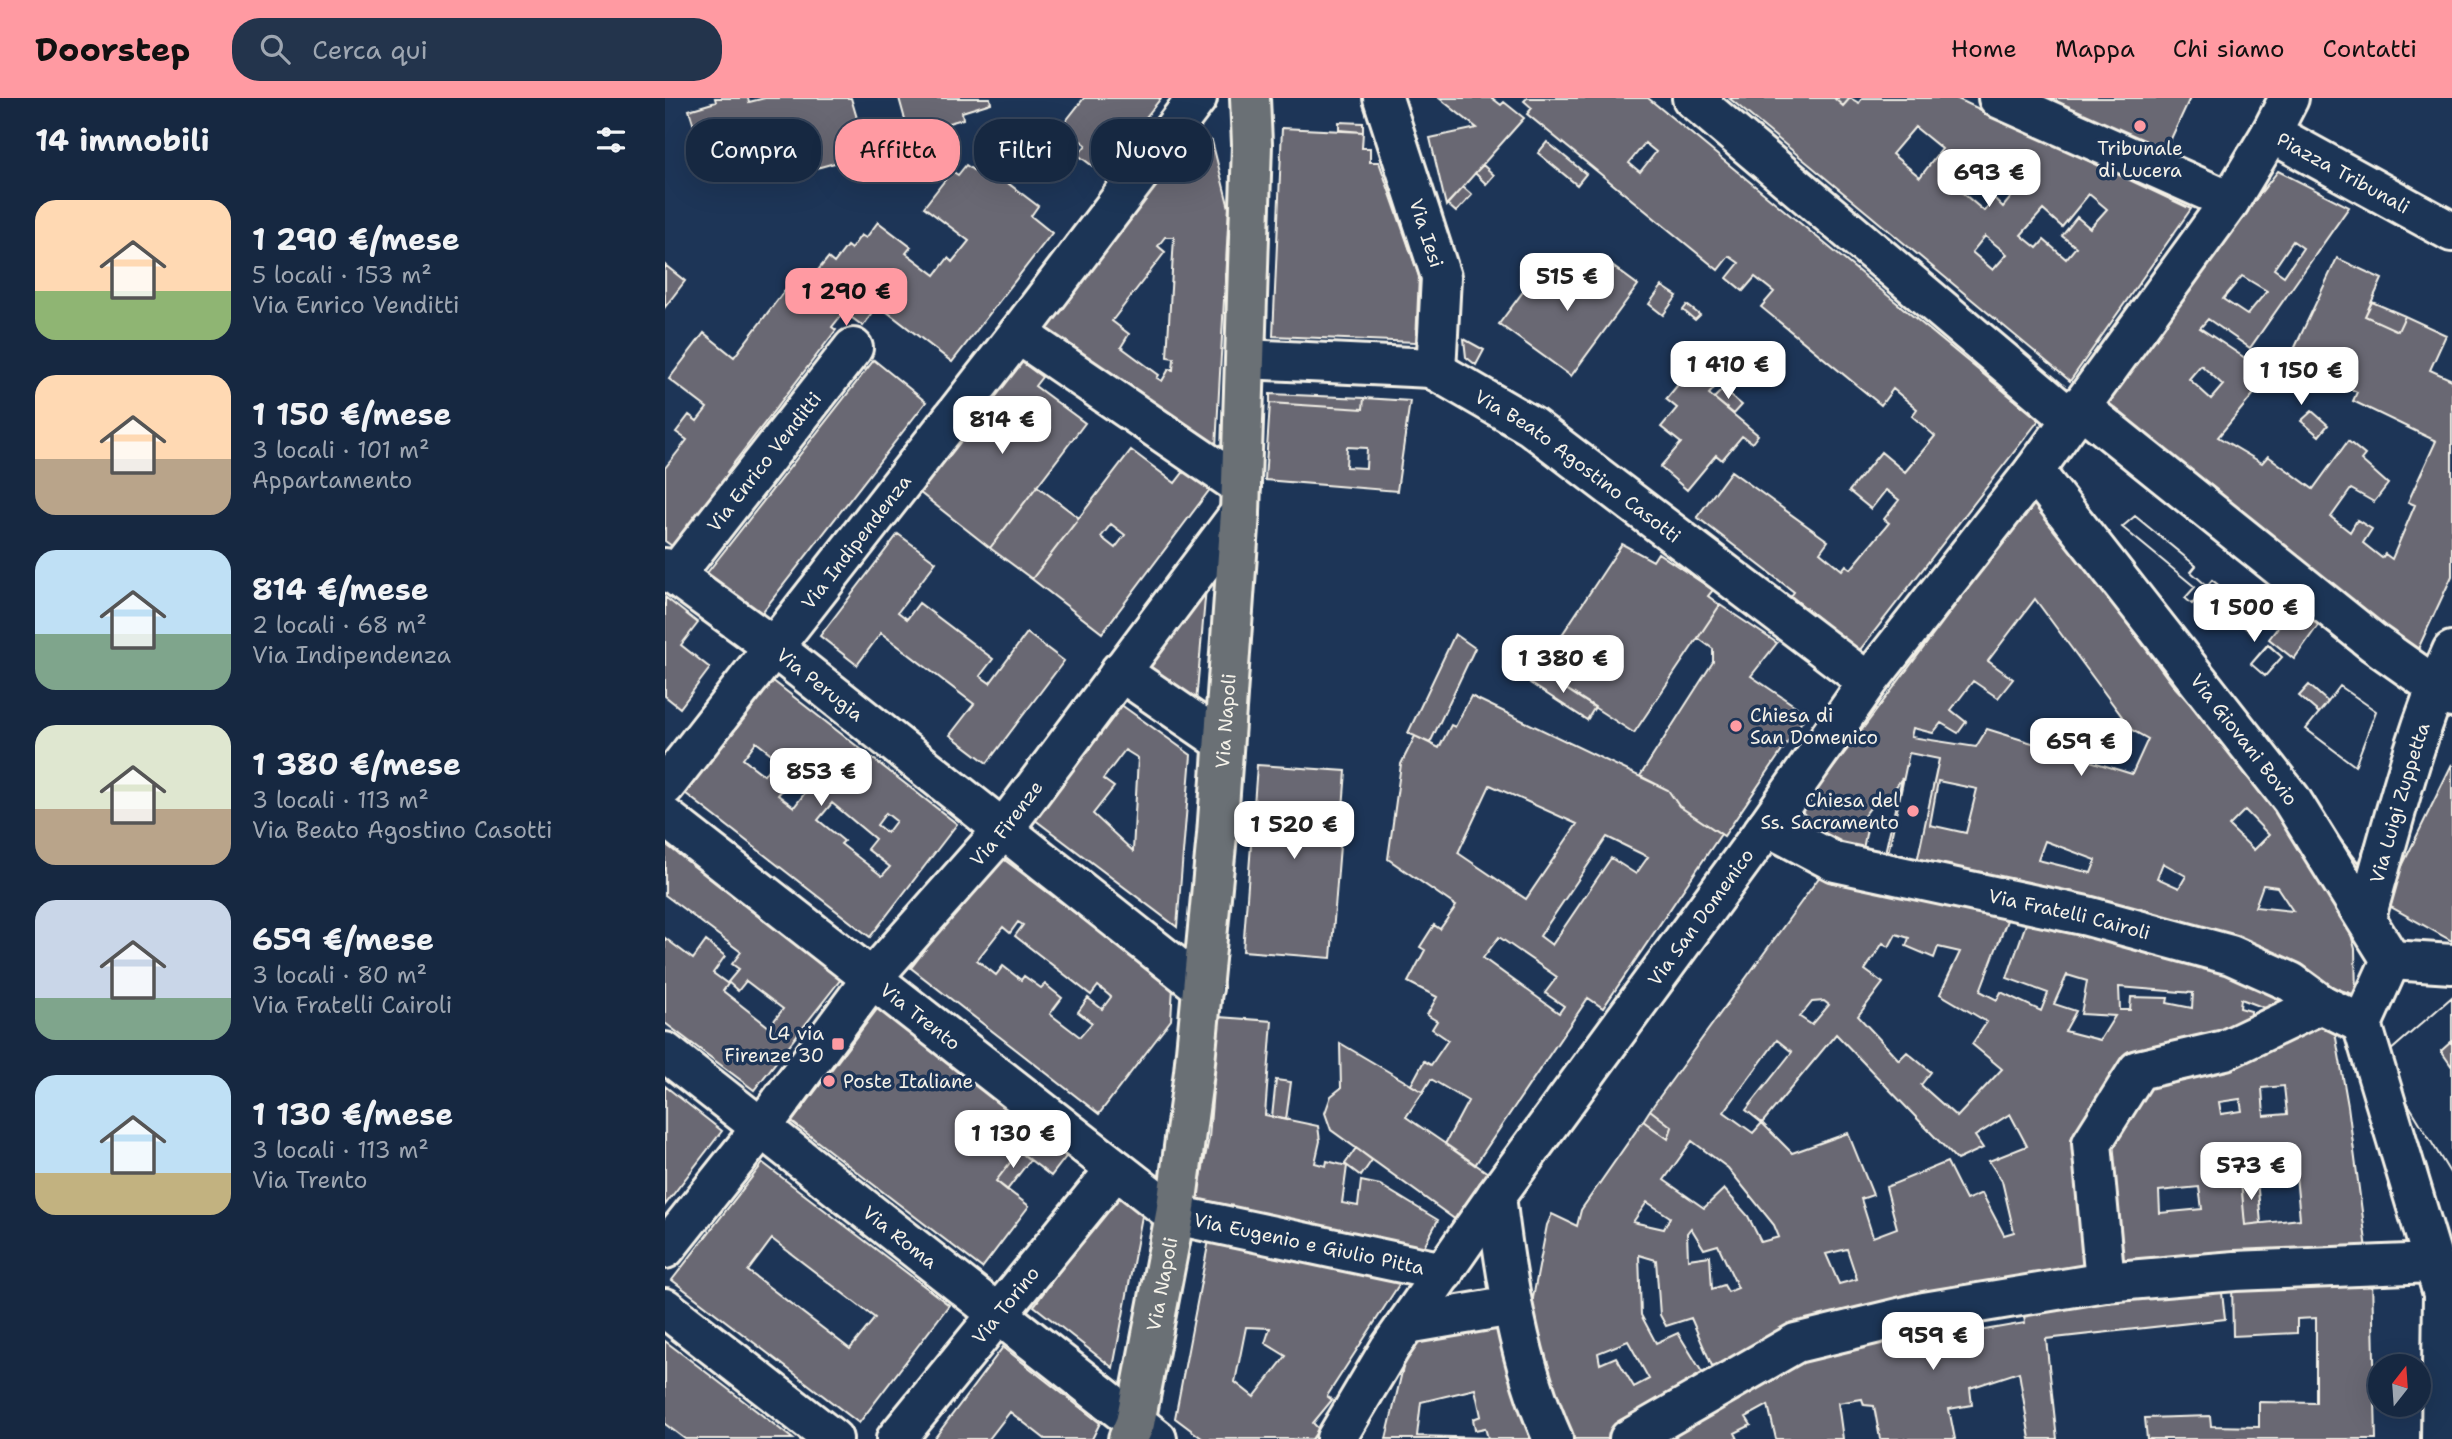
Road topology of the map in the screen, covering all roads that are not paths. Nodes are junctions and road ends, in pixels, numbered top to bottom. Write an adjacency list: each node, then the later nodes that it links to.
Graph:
1 (1197, 98): 10 (street, Via Indipendenza)
2 (1250, 98): 12 (main road, Via Napoli)
3 (1383, 98): 13 (street, Via Iesi)
4 (1692, 98): 14 (street)
5 (1998, 98): 8 (street)
6 (2289, 98): 7 (street, Piazza Tribunali)
7 (2271, 133): 8 (street, Via San Domenico); 9 (street, Piazza Tribunali)
8 (2229, 201): 14 (street, Via San Domenico)
9 (2452, 232)
10 (1018, 334): 16 (street); 18 (street, Via Indipendenza)
11 (853, 348): 17 (street, Via Enrico Venditti)
12 (1246, 359): 13 (street, Via Beato Agostino Casotti); 16 (main road, Via Napoli)
13 (1436, 371): 21 (street, Via Beato Agostino Casotti)
14 (2074, 412): 15 (street, Via San Domenico); 22 (street)
15 (2033, 471): 21 (street, Via San Domenico); 28 (street, Via Giovani Bovio)
16 (1240, 499): 20 (street, Via Firenze); 23 (main road, Via Napoli)
17 (670, 572): 18 (street, Via Perugia)
18 (772, 646): 24 (street, Via Indipendenza); 27 (street, Via Perugia)
19 (2452, 651): 22 (street, Via Luigi Zuppetta)
20 (1120, 671): 23 (street); 27 (street, Via Firenze)
21 (1868, 682): 26 (street, Via San Domenico)
22 (2444, 693): 28 (street, Via Luigi Zuppetta)
23 (1222, 741): 32 (main road, Via Napoli)
24 (665, 786)
25 (665, 817): 31 (street, Via Trento)
26 (1767, 826): 33 (street, Via Fratelli Cairoli); 38 (street, Via San Domenico)
27 (1002, 831): 31 (street, Via Firenze); 32 (street, Via Perugia)
28 (2366, 918): 29 (street, Via Giovani Bovio)
29 (2391, 960): 30 (street); 34 (street)
30 (2452, 964)
31 (872, 978): 36 (street, Via Firenze); 37 (street, Via Trento)
32 (1203, 988): 39 (main road, Via Napoli)
33 (2321, 1004): 34 (street, Via Fratelli Cairoli); 42 (street)
34 (2362, 1024): 43 (street)
35 (665, 1052): 36 (street, Via Roma)
36 (762, 1127): 40 (street); 46 (street, Via Roma)
37 (1116, 1169): 39 (street, Via Trento); 46 (street, Via Torino)
38 (1496, 1196): 41 (street, Via San Domenico); 44 (street)
39 (1175, 1215): 41 (street, Via Eugenio e Giulio Pitta); 48 (main road, Via Napoli)
40 (665, 1249)
41 (1444, 1272): 47 (street, Via San Domenico)
42 (2105, 1282): 43 (street); 53 (street)
43 (2443, 1284): 54 (street)
44 (1512, 1306): 47 (street); 52 (street)
45 (665, 1308): 49 (street)
46 (998, 1316): 48 (street, Via Roma); 50 (street, Via Torino)
47 (1407, 1324): 51 (street, Via San Domenico)
48 (1140, 1434)
49 (833, 1439)
50 (896, 1439)
51 (1336, 1439)
52 (1553, 1439)
53 (1629, 1439)
54 (2441, 1439)

